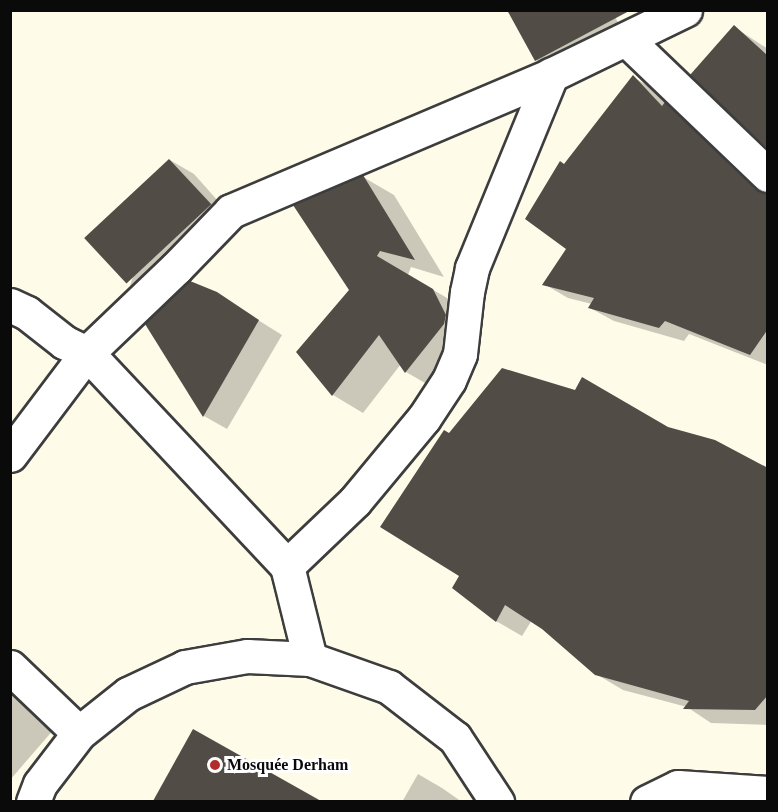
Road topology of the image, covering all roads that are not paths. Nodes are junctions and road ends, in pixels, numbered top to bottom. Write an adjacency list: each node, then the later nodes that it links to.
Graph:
1 (685, 10): 2 (street)
2 (627, 40): 3 (street); 4 (street)
3 (551, 75): 6 (street); 8 (street)
4 (768, 174)
5 (10, 305): 6 (street)
6 (87, 353): 7 (street); 8 (street)
7 (10, 455)
8 (287, 566): 9 (street)
9 (310, 659): 11 (street); 14 (street)
10 (10, 667): 11 (street)
11 (79, 733): 13 (street)
12 (768, 793): 15 (street)
13 (33, 801)
14 (497, 801)
15 (647, 801)

